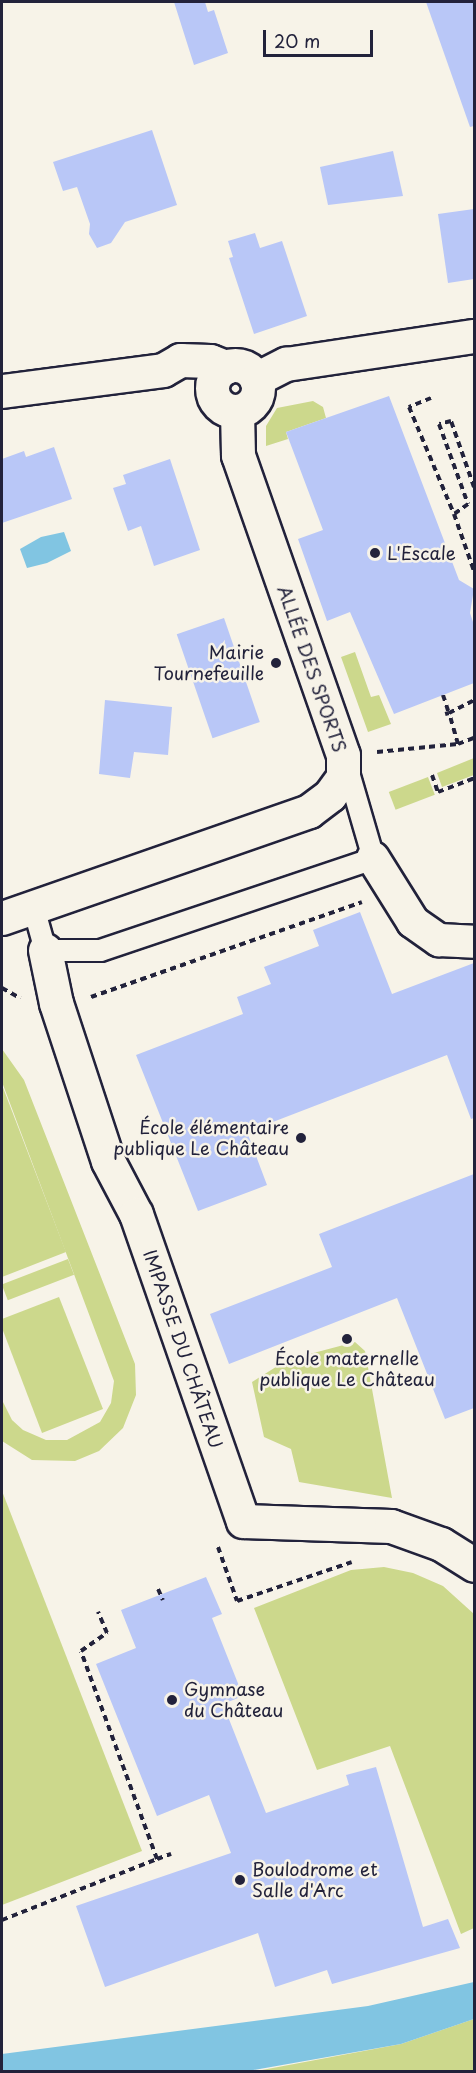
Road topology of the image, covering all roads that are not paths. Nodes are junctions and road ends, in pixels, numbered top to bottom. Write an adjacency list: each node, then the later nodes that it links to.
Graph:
1 (474, 336): 4 (street)
2 (226, 367): 3 (street); 4 (street); 6 (street)
3 (163, 370): 5 (street); 6 (street)
4 (256, 379): 6 (street)
5 (2, 391)
6 (225, 403): 7 (street, ALLÉE DES SPORTS)
7 (356, 754): 8 (lane); 9 (street, ALLÉE DES SPORTS)
8 (373, 858): 11 (street); 12 (lane)
9 (33, 907): 10 (street, ALLÉE DES SPORTS); 12 (lane)
10 (2, 918)
11 (474, 942)
12 (45, 950): 13 (street, IMPASSE DU CHÂTEAU)
13 (474, 1565)

